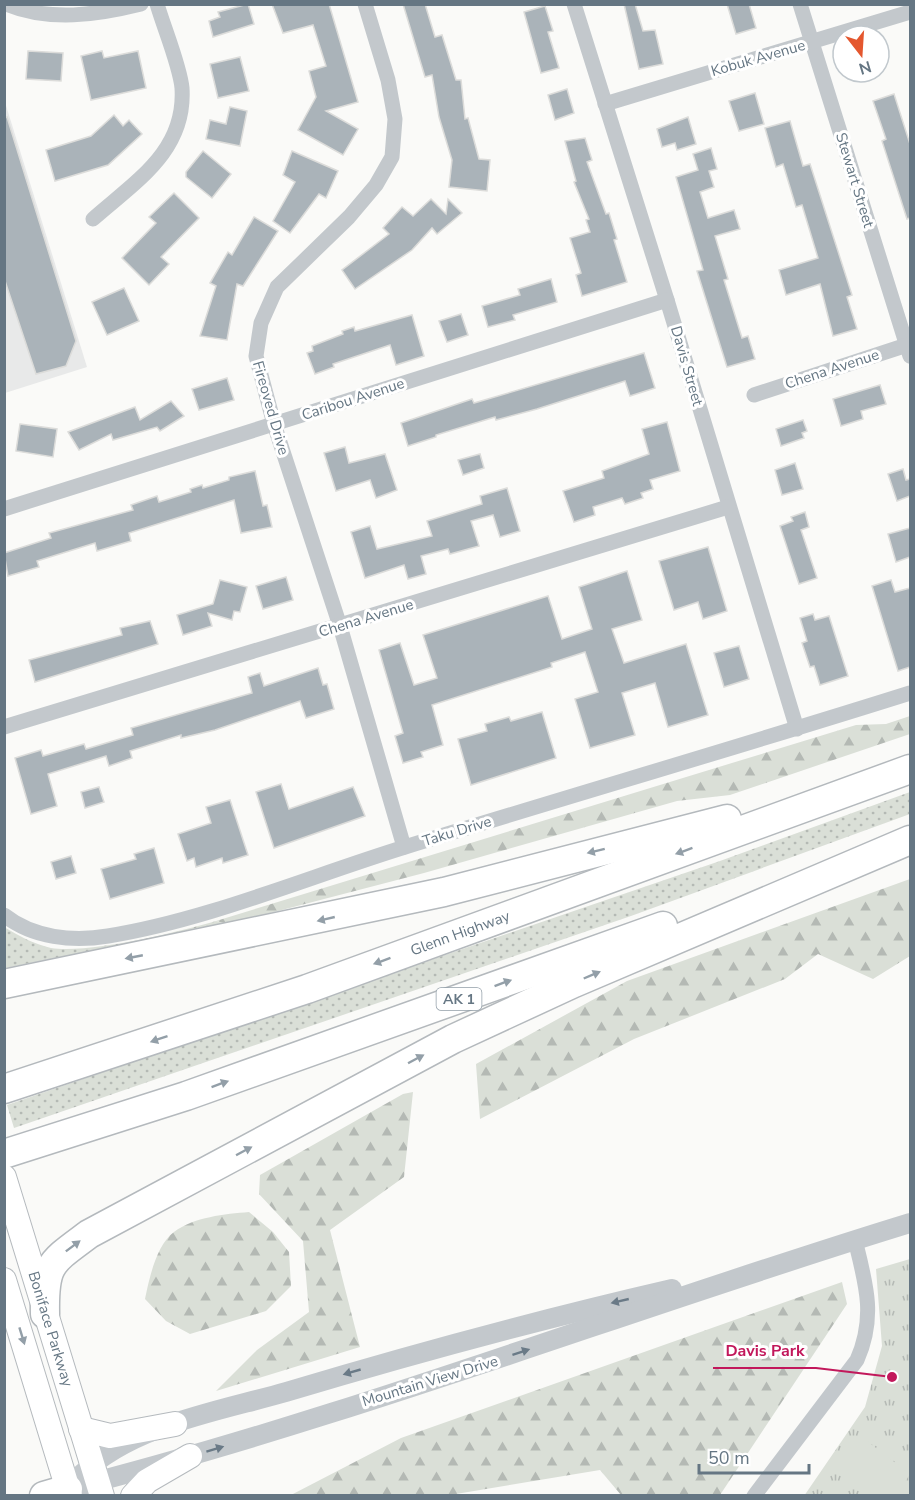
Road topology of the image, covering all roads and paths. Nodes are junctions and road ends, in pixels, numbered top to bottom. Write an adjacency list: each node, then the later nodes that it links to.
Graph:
1 (6, 4): 2 (street)
2 (141, 4)
3 (157, 4): 10 (street)
4 (365, 4): 14 (street, Fireoved Drive)
5 (574, 4): 9 (street, Davis Street)
6 (800, 4): 8 (street, Stewart Street)
7 (910, 12): 8 (street, Kobuk Avenue)
8 (812, 42): 9 (street, Kobuk Avenue); 12 (street, Stewart Street)
9 (605, 104): 11 (street, Davis Street)
10 (93, 219)
11 (668, 300): 14 (street, Caribou Avenue); 15 (street, Davis Street)
12 (909, 348): 13 (street, Chena Avenue)
13 (754, 395)
14 (274, 424): 16 (street, Caribou Avenue); 17 (street, Fireoved Drive)
15 (728, 507): 17 (street, Chena Avenue); 20 (street, Davis Street)
16 (4, 510)
17 (340, 626): 19 (street, Chena Avenue); 24 (street, Fireoved Drive)
18 (910, 693): 20 (street, Taku Drive)
19 (4, 728)
20 (797, 729): 24 (street, Taku Drive)
21 (910, 769): 22 (highway, Glenn Highway)
22 (857, 788): 26 (highway, one-way to 26); 27 (highway, Glenn Highway, one-way to 27)
23 (910, 839): 28 (highway, AK 1, one-way to 23); 36 (highway, one-way to 23)
24 (404, 847): 25 (street, Taku Drive)
25 (4, 915)
26 (4, 984)
27 (4, 1089)
28 (186, 1096): 29 (highway, AK 1); 30 (highway)
29 (4, 1154)
30 (4, 1167)
31 (4, 1177): 36 (main road, Boniface Parkway)
32 (910, 1223): 33 (street, Mountain View Drive)
33 (855, 1240): 34 (street, Mountain View Drive); 43 (street)
34 (759, 1269): 37 (street, Mountain View Drive, one-way to 37); 39 (street, Mountain View Drive, one-way to 34)
35 (4, 1280): 41 (main road, Boniface Parkway, one-way to 41)
36 (45, 1314): 38 (main road, Boniface Parkway)
37 (175, 1424): 38 (main road); 40 (street, Mountain View Drive)
38 (81, 1429): 40 (main road, Boniface Parkway)
39 (190, 1456): 40 (street, Mountain View Drive); 42 (main road)
40 (97, 1480): 41 (street, Mountain View Drive)
41 (61, 1493)
42 (133, 1496)
43 (754, 1496)

